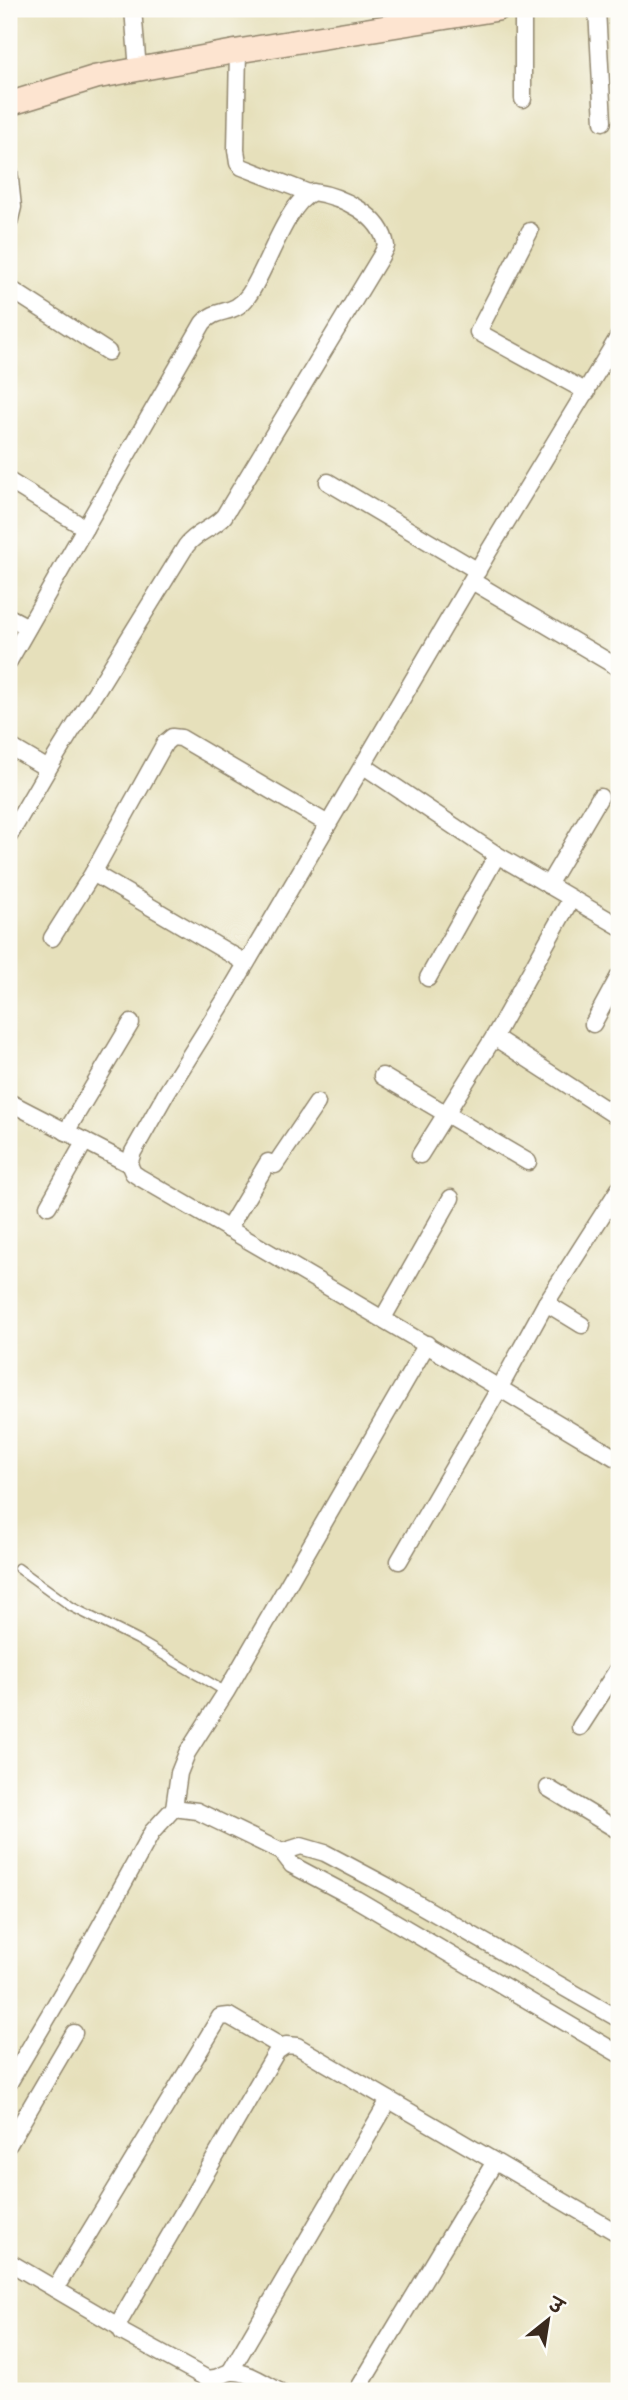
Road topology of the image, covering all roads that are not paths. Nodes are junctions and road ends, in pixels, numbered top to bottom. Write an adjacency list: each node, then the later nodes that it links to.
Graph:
1 (133, 9): 7 (street)
2 (498, 9): 5 (street)
3 (523, 9): 8 (street)
4 (597, 9): 10 (street)
5 (425, 15): 6 (street)
6 (237, 51): 7 (street); 12 (street)
7 (138, 70): 9 (street)
8 (523, 99)
9 (9, 104)
10 (603, 122)
11 (9, 170): 13 (street)
12 (309, 193): 21 (street); 29 (street)
13 (9, 223)
14 (530, 231): 18 (street)
15 (9, 288): 17 (street)
16 (619, 336): 18 (street)
17 (108, 352)
18 (587, 392): 22 (street)
19 (9, 481): 21 (street)
20 (328, 482): 22 (street)
21 (85, 528): 24 (street)
22 (475, 576): 26 (street); 28 (street)
23 (9, 617): 24 (street)
24 (28, 627): 25 (street)
25 (9, 661)
26 (619, 668)
27 (9, 746): 29 (street)
28 (364, 766): 31 (street); 33 (street)
29 (48, 769): 32 (street)
30 (600, 797): 35 (street)
31 (328, 824): 34 (street); 39 (street)
32 (9, 836)
33 (497, 855): 35 (street); 41 (street)
34 (93, 873): 38 (street); 39 (street)
35 (548, 885): 36 (street)
36 (570, 899): 37 (street); 44 (street)
37 (619, 926)
38 (52, 938)
39 (246, 963): 54 (street)
40 (619, 976): 43 (street)
41 (428, 978)
42 (131, 1023): 50 (street)
43 (593, 1024)
44 (494, 1037): 48 (street); 49 (street)
45 (382, 1076): 48 (street)
46 (9, 1102): 50 (street)
47 (317, 1103): 58 (street)
48 (446, 1114): 52 (street); 53 (street)
49 (619, 1118)
50 (66, 1132): 51 (street)
51 (85, 1141): 54 (street); 57 (street)
52 (420, 1156)
53 (528, 1162)
54 (129, 1164): 58 (street)
55 (619, 1189): 59 (street)
56 (452, 1198): 60 (street)
57 (48, 1206)
58 (229, 1229): 60 (street)
59 (546, 1303): 61 (street); 63 (street)
60 (383, 1318): 62 (street)
61 (582, 1325)
62 (427, 1344): 63 (street); 68 (street)
63 (499, 1390): 64 (street); 65 (street)
64 (619, 1460)
65 (399, 1560)
66 (18, 1568): 68 (lane)
67 (619, 1667): 69 (street)
68 (226, 1692): 71 (street)
69 (580, 1727)
70 (548, 1788): 72 (street)
71 (174, 1808): 73 (street); 78 (street)
72 (619, 1831)
73 (282, 1852): 74 (street); 77 (street)
74 (619, 2019)
75 (74, 2033): 80 (street)
76 (282, 2047): 79 (street); 84 (street); 85 (street)
77 (619, 2054)
78 (9, 2083)
79 (389, 2100): 81 (street); 86 (street)
80 (9, 2144)
81 (494, 2162): 82 (street); 88 (street)
82 (619, 2234)
83 (9, 2262): 84 (street)
84 (55, 2289): 85 (street)
85 (118, 2326): 86 (street)
86 (230, 2372): 87 (street)
87 (279, 2391)
88 (357, 2391)

